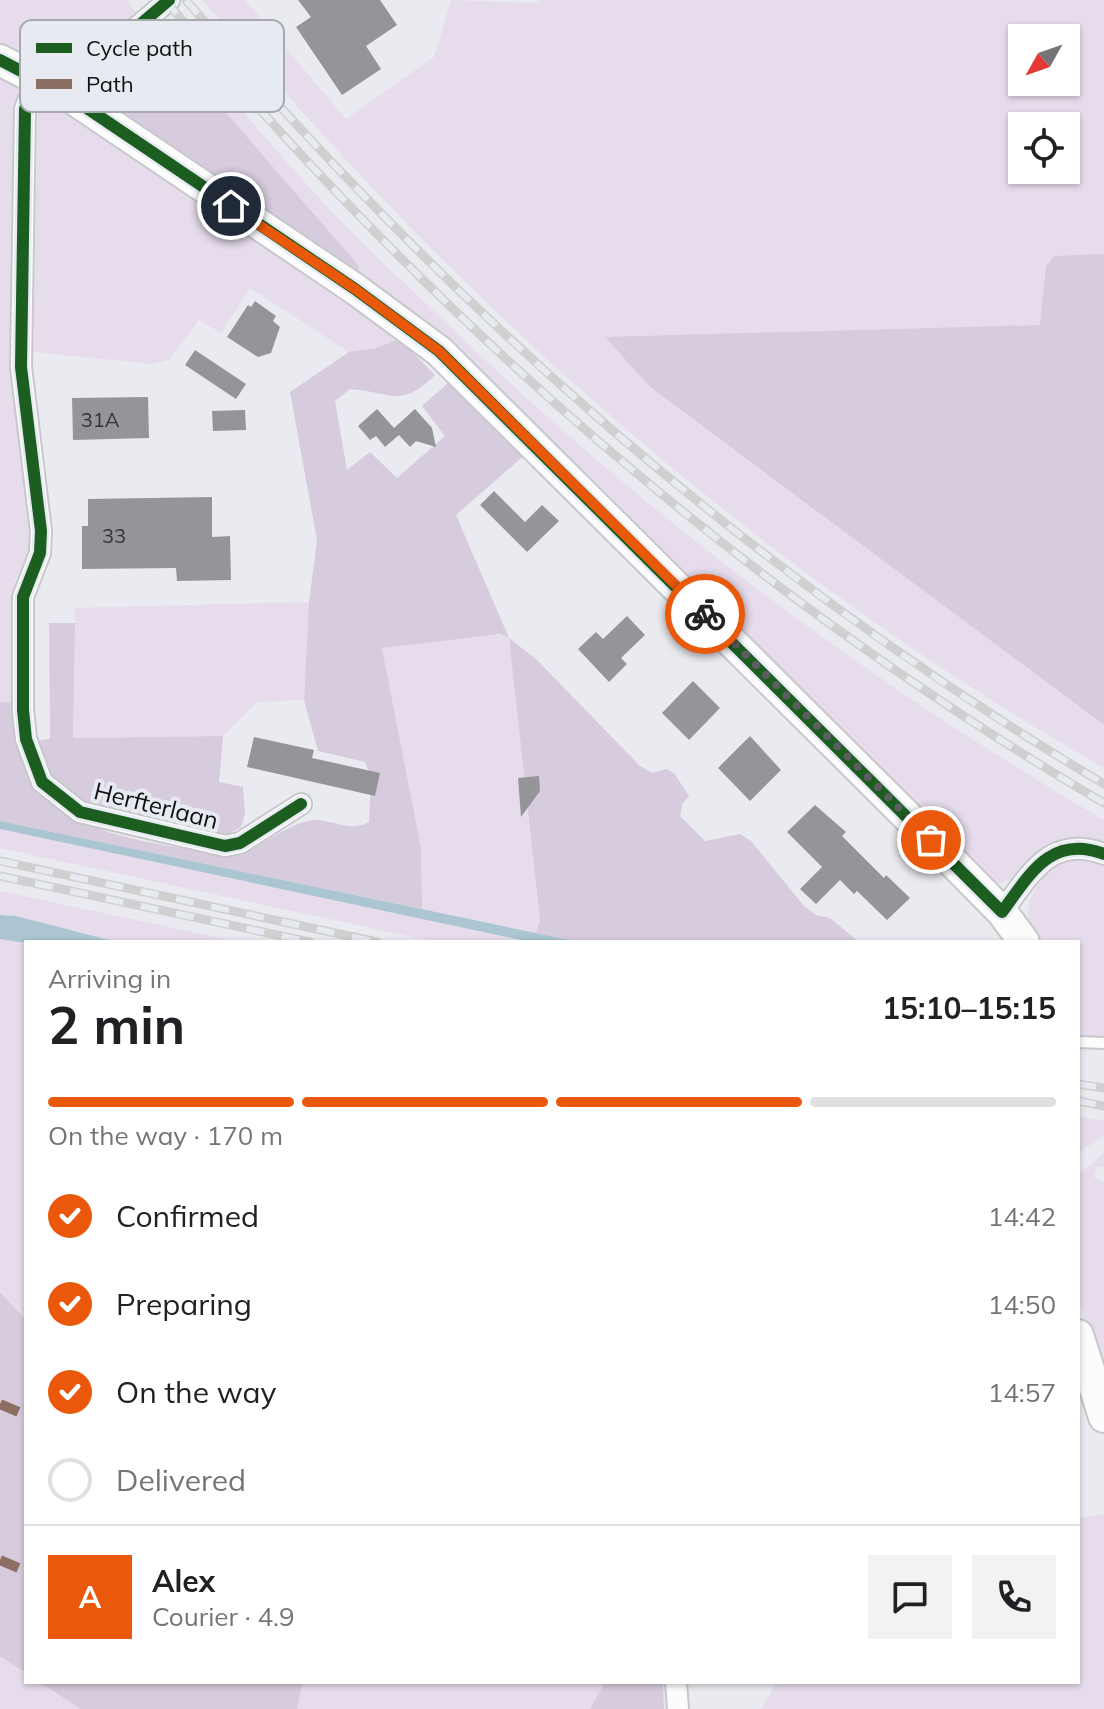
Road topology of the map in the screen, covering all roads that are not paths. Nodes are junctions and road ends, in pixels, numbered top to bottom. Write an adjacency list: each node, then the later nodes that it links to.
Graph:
1 (169, 0): 2 (street)
2 (145, 20)
3 (0, 60): 4 (street)
4 (20, 69)
5 (25, 112): 7 (street, Herfterlaan)
6 (93, 112): 9 (street)
7 (301, 804)
8 (1104, 854): 9 (street)
9 (1002, 912): 10 (street)
10 (1023, 940)
11 (1080, 1042): 12 (lane)
12 (1104, 1043)
13 (1080, 1341): 14 (street)
14 (1104, 1417)
15 (676, 1684): 16 (street)
16 (678, 1709)

